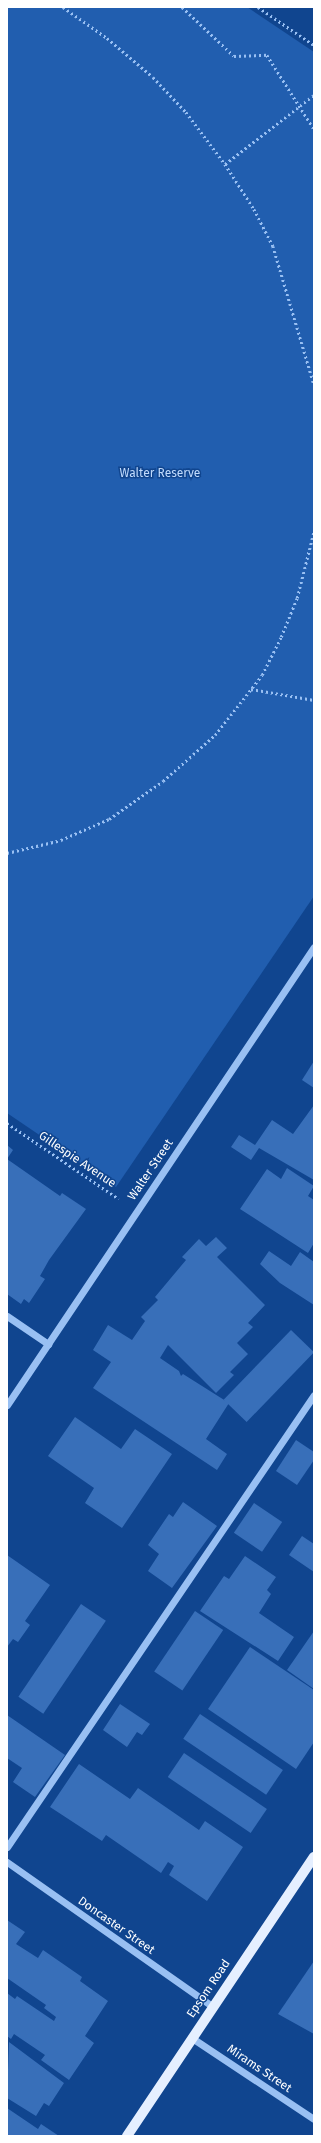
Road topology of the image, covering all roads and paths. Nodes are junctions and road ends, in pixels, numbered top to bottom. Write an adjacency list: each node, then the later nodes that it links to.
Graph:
1 (63, 7): 8 (path)
2 (182, 7): 6 (path)
3 (258, 7): 4 (path)
4 (314, 45)
5 (314, 95): 6 (path)
6 (300, 106): 7 (path); 8 (path)
7 (314, 129)
8 (225, 164): 9 (path)
9 (314, 384)
10 (314, 531): 11 (path)
11 (251, 689): 12 (path); 13 (path)
12 (314, 700)
13 (7, 853)
14 (314, 947): 16 (street, Walter Street)
15 (7, 1123): 16 (path, Gillespie Avenue)
16 (137, 1211): 18 (street, Walter Street)
17 (7, 1316): 18 (street)
18 (48, 1344): 20 (street, Walter Street)
19 (314, 1395): 21 (street)
20 (7, 1405)
21 (7, 1848)
22 (314, 1857): 24 (main road, Epsom Road)
23 (7, 1862): 24 (street, Doncaster Street)
24 (213, 2007): 25 (main road, Epsom Road)
25 (192, 2038): 26 (street, Mirams Street); 27 (main road, Epsom Road)
26 (314, 2119)
27 (127, 2136)

